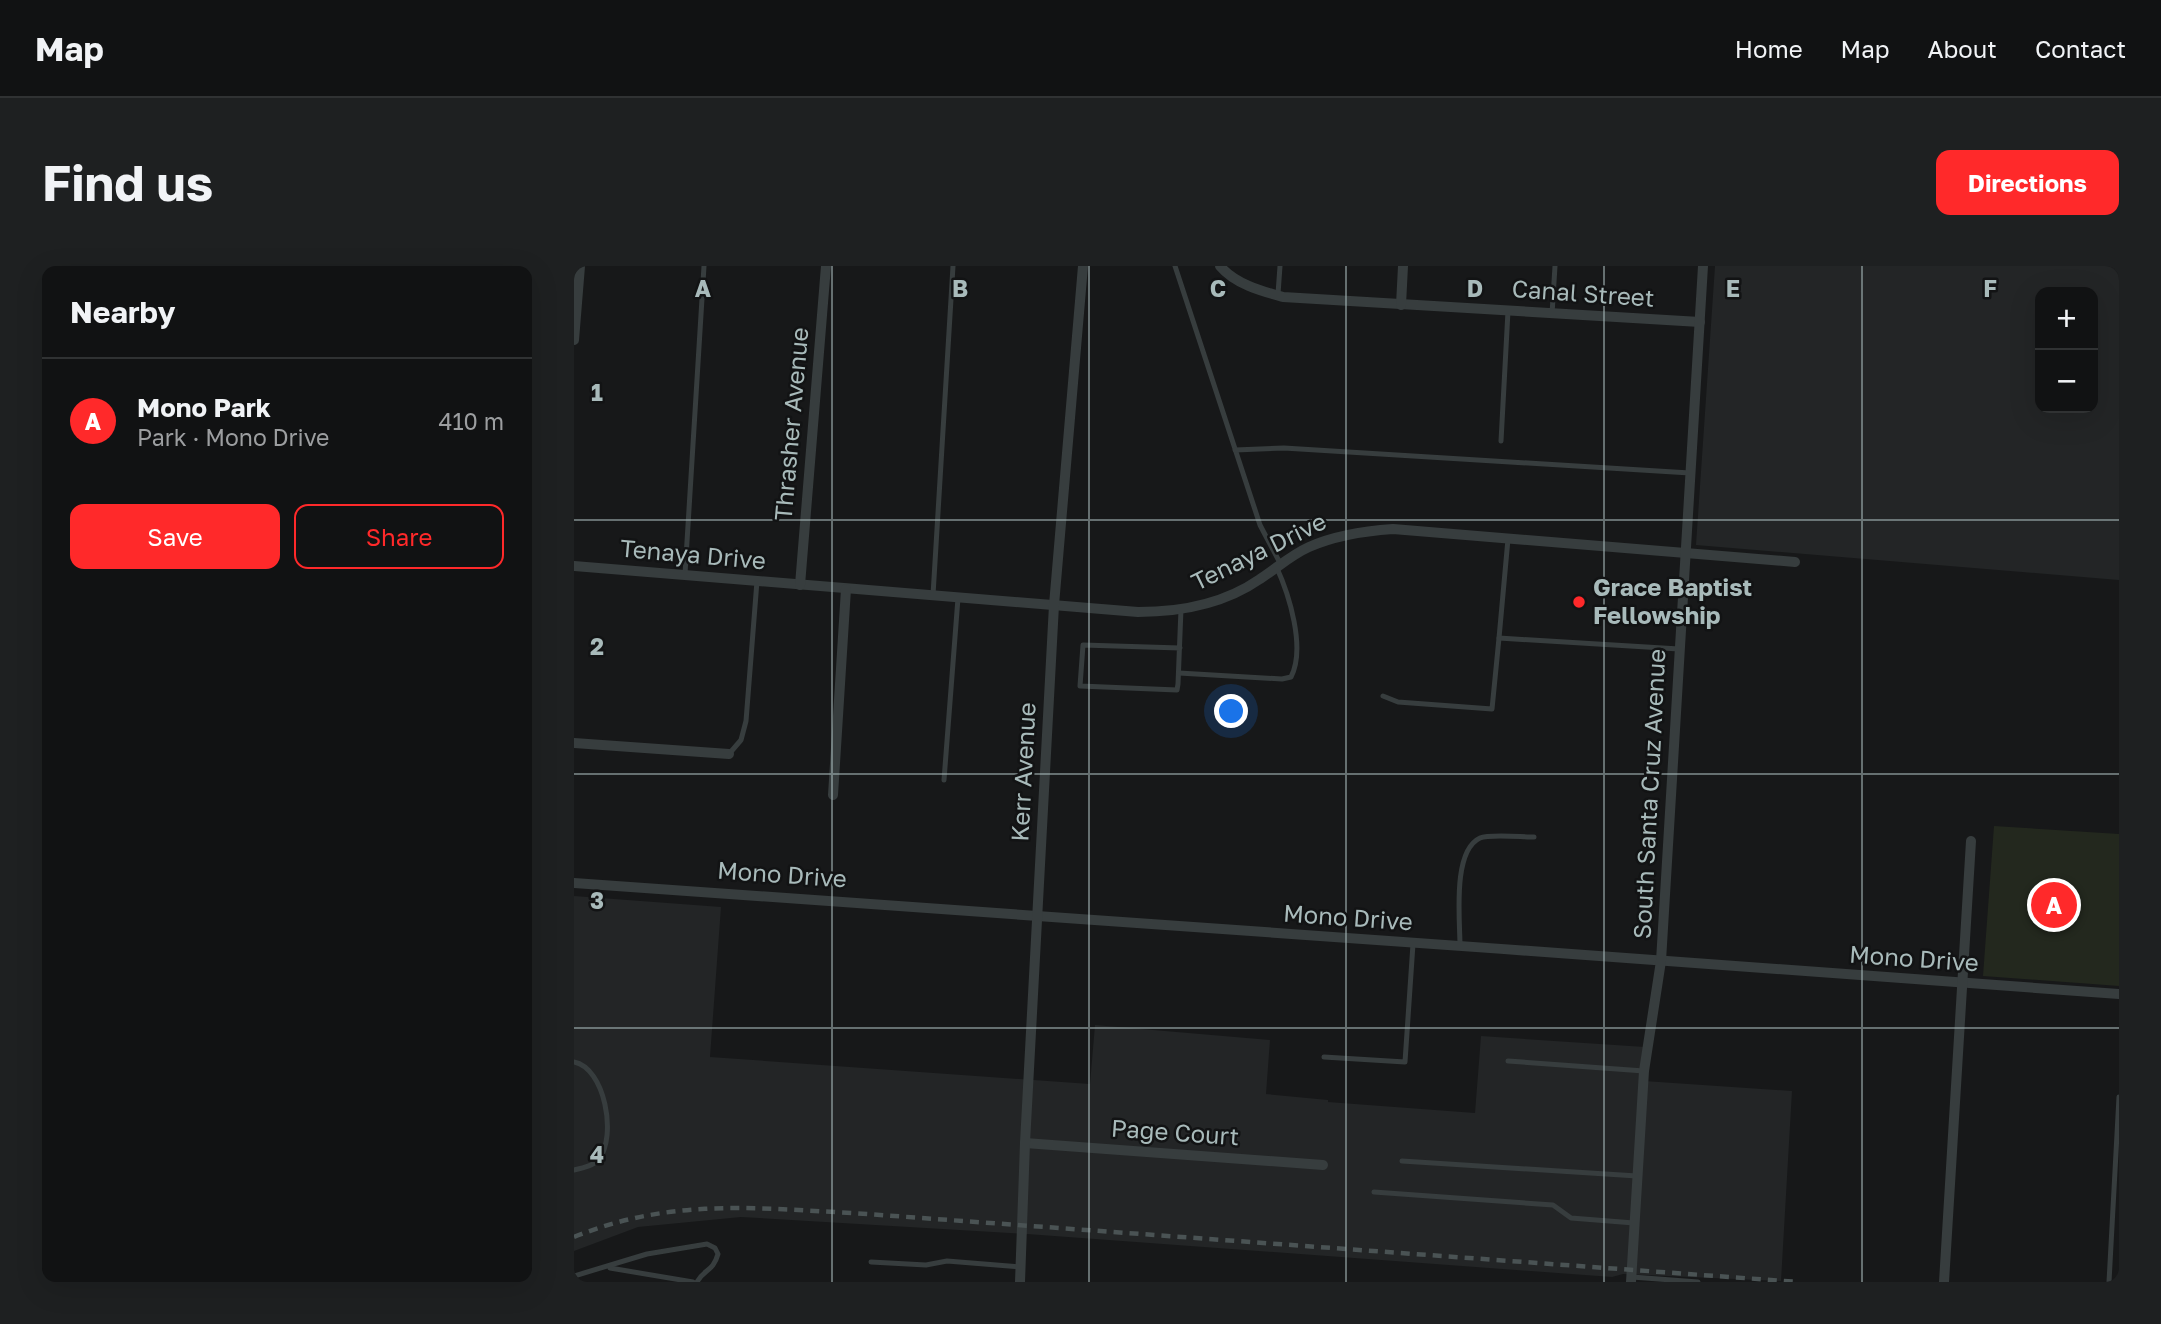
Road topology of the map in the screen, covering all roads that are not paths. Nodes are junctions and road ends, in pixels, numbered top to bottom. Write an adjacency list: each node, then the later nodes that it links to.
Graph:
1 (580, 266): 17 (street)
2 (704, 266): 26 (lane)
3 (826, 266): 28 (street, Thrasher Avenue)
4 (953, 266): 30 (lane)
5 (1083, 266): 32 (street, Kerr Avenue)
6 (1175, 266): 19 (lane)
7 (1220, 266): 12 (street, Canal Street)
8 (1280, 266): 12 (lane)
9 (1403, 266): 13 (street)
10 (1555, 266): 15 (lane)
11 (1703, 266): 16 (street, South Santa Cruz Avenue)
12 (1278, 296): 13 (street, Canal Street)
13 (1401, 304): 14 (street, Canal Street)
14 (1508, 311): 15 (street, Canal Street); 18 (lane)
15 (1552, 314): 16 (street, Canal Street)
16 (1700, 323): 20 (street, South Santa Cruz Avenue)
17 (574, 340)
18 (1501, 442)
19 (1235, 450): 20 (lane); 24 (lane)
20 (1690, 473): 22 (street, South Santa Cruz Avenue)
21 (1507, 539): 22 (street, Tenaya Drive); 24 (street, Tenaya Drive); 34 (lane)
22 (1685, 553): 23 (street, Tenaya Drive); 36 (street, South Santa Cruz Avenue)
23 (1796, 562)
24 (1278, 565): 33 (street, Tenaya Drive); 37 (lane)
25 (574, 566): 26 (street, Tenaya Drive)
26 (685, 575): 27 (street, Tenaya Drive)
27 (757, 581): 28 (street, Tenaya Drive); 40 (lane)
28 (800, 585): 29 (street, Tenaya Drive)
29 (846, 589): 30 (street, Tenaya Drive); 42 (street)
30 (933, 596): 31 (street, Tenaya Drive)
31 (958, 598): 32 (street, Tenaya Drive); 41 (lane)
32 (1054, 605): 33 (street, Tenaya Drive); 46 (street, Kerr Avenue)
33 (1181, 609): 35 (lane)
34 (1499, 639): 36 (lane); 38 (lane)
35 (1180, 648): 37 (lane); 37 (lane)
36 (1680, 650): 49 (street, South Santa Cruz Avenue)
37 (1179, 673)
38 (1383, 696)
39 (574, 743): 40 (street)
40 (729, 754)
41 (944, 780)
42 (833, 794)
43 (1534, 837): 48 (lane)
44 (1971, 841): 50 (street)
45 (574, 883): 46 (street, Mono Drive)
46 (1038, 916): 47 (street, Mono Drive); 57 (street, Kerr Avenue)
47 (1413, 944): 48 (street, Mono Drive); 52 (lane)
48 (1460, 947): 49 (street, Mono Drive)
49 (1661, 961): 50 (street, Mono Drive); 55 (street, South Santa Cruz Avenue)
50 (1962, 983): 51 (street, Mono Drive); 72 (street)
51 (2119, 994)
52 (1324, 1057)
53 (1508, 1061): 55 (lane)
54 (574, 1062): 60 (lane)
55 (1644, 1071): 61 (street, South Santa Cruz Avenue)
56 (2119, 1097): 73 (lane)
57 (1025, 1143): 59 (street, Page Court); 66 (street, Kerr Avenue)
58 (1402, 1161): 61 (lane)
59 (1323, 1166)
60 (574, 1170)
61 (1637, 1176): 63 (street, South Santa Cruz Avenue)
62 (1374, 1192): 63 (lane)
63 (1634, 1223): 68 (street, South Santa Cruz Avenue)
64 (871, 1262): 66 (lane)
65 (607, 1267): 67 (lane); 69 (lane); 69 (lane)
66 (1020, 1267): 70 (street, Kerr Avenue)
67 (574, 1276)
68 (1631, 1280): 71 (lane)
69 (695, 1282)
70 (1020, 1282)
71 (1698, 1282)
72 (1944, 1282)
73 (2109, 1282)

